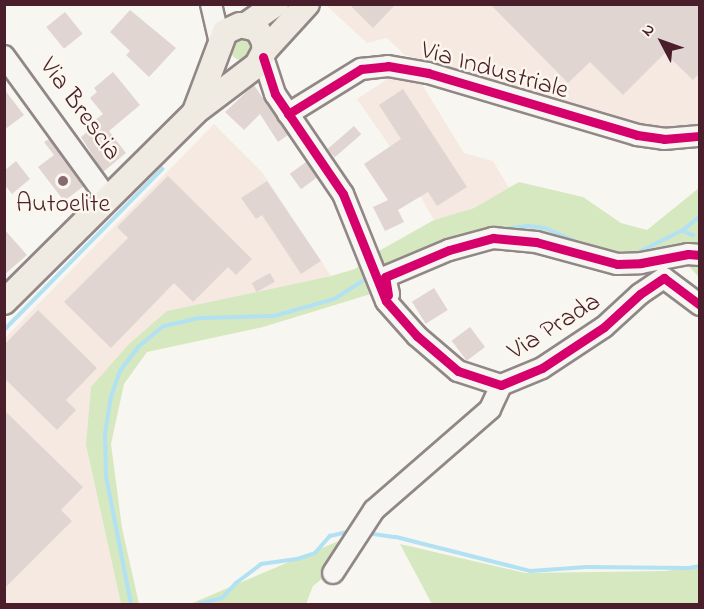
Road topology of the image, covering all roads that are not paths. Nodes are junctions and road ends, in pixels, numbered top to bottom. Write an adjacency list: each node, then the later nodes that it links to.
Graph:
1 (276, 4): 4 (main road)
2 (307, 4): 7 (main road, Via Brescia)
3 (213, 9): 4 (street); 5 (street)
4 (244, 25): 5 (main road); 7 (main road)
5 (220, 45): 7 (main road); 8 (main road, Via Brescia)
6 (4, 56): 11 (street, Via Brescia)
7 (259, 65): 8 (main road, Via Brescia); 9 (street)
8 (195, 112): 11 (main road, Via Brescia)
9 (288, 114): 10 (street, Via Industriale); 13 (street)
10 (699, 136)
11 (107, 198): 14 (main road, Via Brescia)
12 (699, 255): 13 (street)
13 (383, 295): 16 (street, Via Prada)
14 (4, 302)
15 (699, 305): 16 (street, Via Prada)
16 (501, 385): 17 (street, Via Prada)
17 (333, 573)

